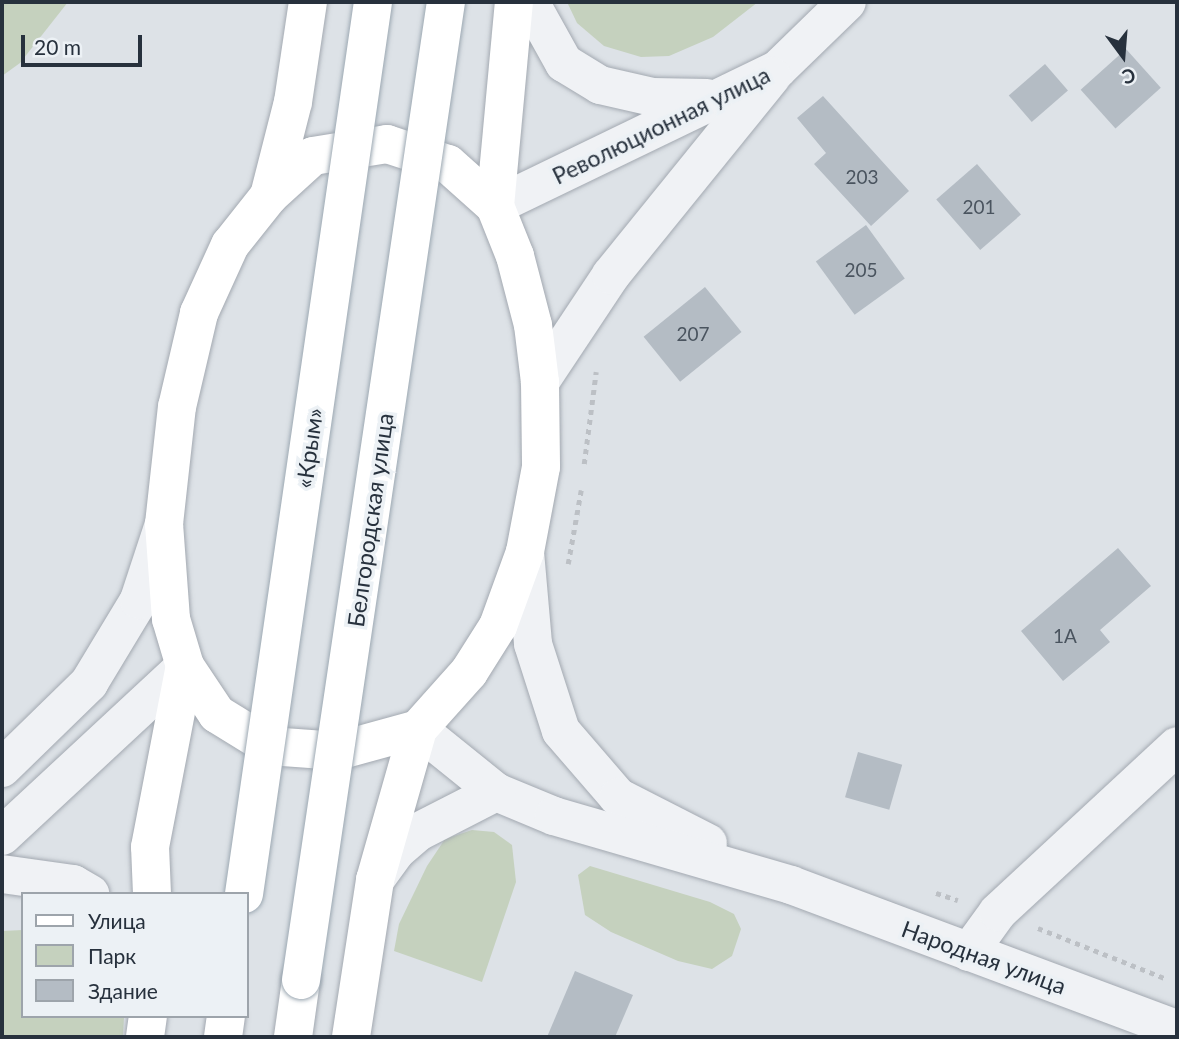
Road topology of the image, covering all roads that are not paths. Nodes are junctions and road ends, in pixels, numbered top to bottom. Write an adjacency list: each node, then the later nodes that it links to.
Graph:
1 (308, 2): 9 (main road)
2 (373, 2): 25 (main road, «Крым», bridge)
3 (446, 2): 32 (main road, Белгородская улица, bridge)
4 (514, 2): 10 (main road)
5 (530, 2): 8 (street)
6 (847, 2): 7 (street, Революционная улица)
7 (778, 69): 8 (street, Революционная улица); 11 (street)
8 (716, 98): 10 (street, Революционная улица)
9 (269, 196): 10 (main road); 12 (main road)
10 (495, 205): 11 (main road)
11 (540, 382): 13 (main road)
12 (164, 524): 14 (main road); 17 (street)
13 (525, 552): 15 (main road); 22 (street)
14 (184, 666): 15 (main road); 19 (street); 24 (main road)
15 (418, 729): 18 (street); 21 (main road)
16 (1177, 746): 26 (street)
17 (2, 768)
18 (496, 792): 21 (street); 22 (street)
19 (2, 836)
20 (2, 874): 23 (street)
21 (375, 880): 33 (main road)
22 (791, 885): 26 (street, Народная улица)
23 (86, 892)
24 (152, 892)
25 (244, 892)
26 (968, 952): 29 (street, Народная улица)
27 (148, 1018): 30 (main road)
28 (226, 1018): 31 (main road)
29 (1177, 1029)
30 (145, 1037)
31 (223, 1037)
32 (293, 1037)
33 (351, 1037)

